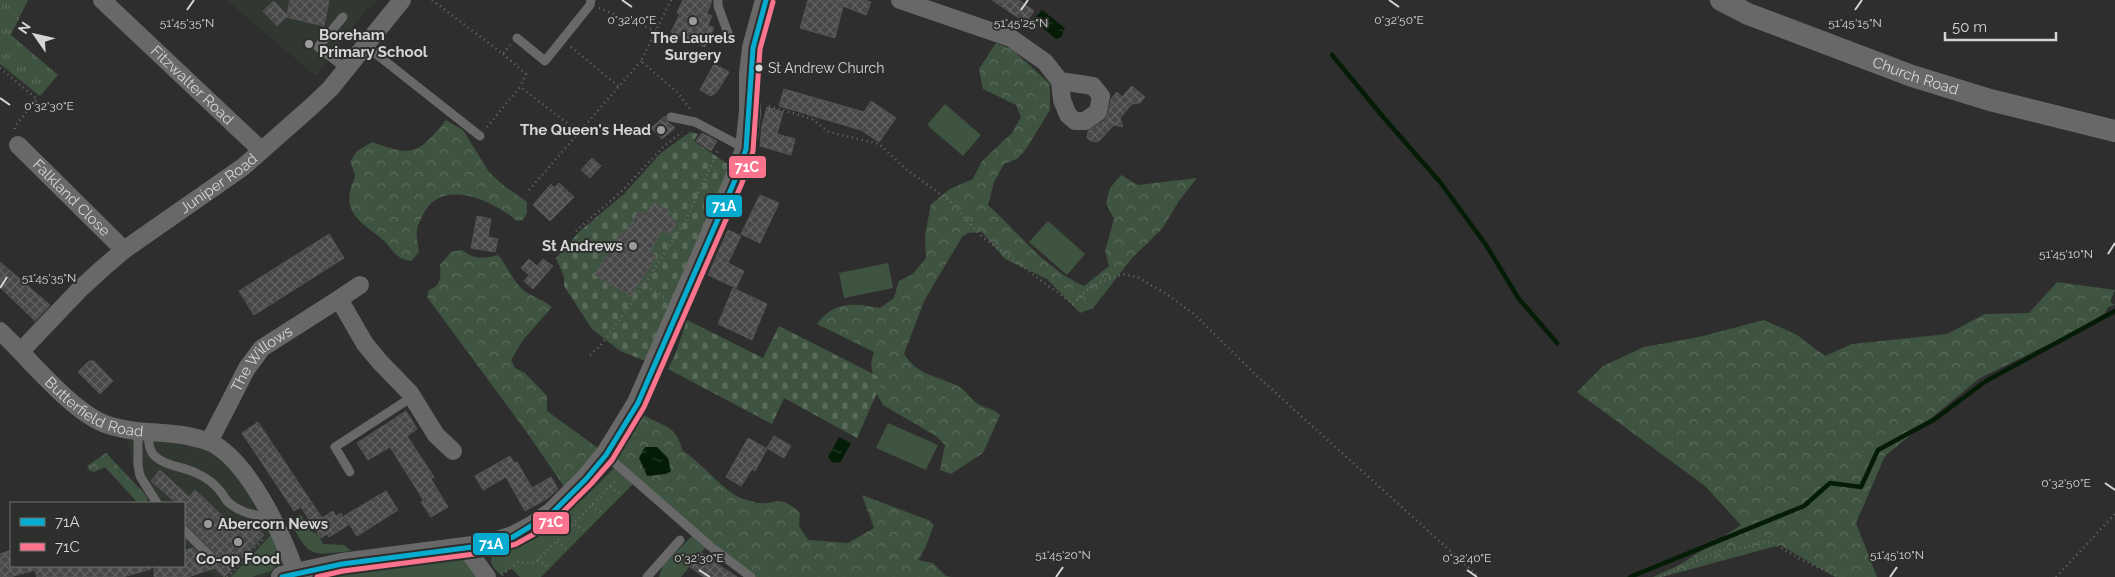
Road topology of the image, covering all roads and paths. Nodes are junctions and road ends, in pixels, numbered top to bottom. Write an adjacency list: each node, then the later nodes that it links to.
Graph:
1 (102, 0): 32 (street, Fitzwalter Road)
2 (402, 0): 15 (street, Juniper Road)
3 (432, 0): 16 (path)
4 (671, 0): 11 (path)
5 (718, 0): 12 (lane)
6 (766, 0): 23 (street)
7 (900, 0): 20 (street)
8 (1721, 0): 26 (street, Church Road)
9 (590, 2): 11 (path); 14 (lane)
10 (343, 17): 19 (lane)
11 (656, 31): 17 (path)
12 (729, 36)
13 (517, 38): 14 (lane); 16 (path)
14 (563, 39): 21 (path)
15 (366, 46): 19 (street, Juniper Road); 28 (lane)
16 (502, 54): 22 (path)
17 (642, 61): 21 (path); 25 (path)
18 (0, 68): 30 (path)
19 (346, 70): 32 (street, Juniper Road)
20 (1060, 81)
21 (618, 86): 27 (path)
22 (520, 87): 27 (path); 28 (path)
23 (750, 111): 31 (street); 73 (path)
24 (671, 116): 25 (lane)
25 (695, 122): 29 (lane); 34 (path)
26 (2115, 131)
27 (579, 132): 33 (path)
28 (480, 136)
29 (724, 138): 31 (lane); 37 (path)
30 (18, 145): 35 (street, Falkland Close)
31 (746, 148): 39 (street)
32 (261, 150): 35 (street, Juniper Road)
33 (529, 190)
34 (576, 231)
35 (124, 250): 41 (street, Juniper Road)
36 (360, 285): 38 (street, The Willows)
37 (644, 285): 39 (path); 42 (path)
38 (338, 299): 43 (street); 45 (street, The Willows)
39 (678, 306): 47 (street)
40 (0, 331): 41 (street, Butterfield Road)
41 (21, 351): 44 (street, Butterfield Road)
42 (590, 355)
43 (412, 396): 46 (street); 49 (lane)
44 (143, 432): 45 (street, Butterfield Road); 52 (lane); 56 (lane)
45 (209, 442): 56 (street)
46 (453, 451)
47 (606, 455): 48 (lane); 62 (street)
48 (625, 471): 50 (path); 72 (lane)
49 (350, 472)
50 (610, 487): 51 (path); 53 (path)
51 (620, 494)
52 (156, 502)
53 (592, 505): 54 (path); 57 (path)
54 (602, 512)
55 (2115, 514): 76 (path)
56 (273, 522): 67 (street); 68 (path)
57 (574, 524): 58 (path); 61 (path)
58 (584, 530)
59 (185, 531): 64 (lane)
60 (680, 540): 71 (lane)
61 (557, 542): 63 (path); 65 (path)
62 (466, 548): 67 (street); 69 (street)
63 (567, 549)
64 (212, 558)
65 (538, 560): 66 (path); 70 (path)
66 (548, 568)
67 (289, 575)
68 (227, 577)
69 (487, 577)
70 (499, 577)
71 (647, 577)
72 (751, 577)
73 (1479, 577)
74 (1660, 577): 75 (path)
75 (1840, 577)
76 (2056, 577)

